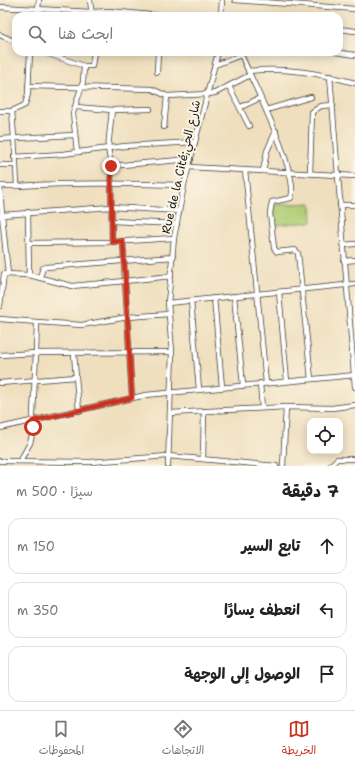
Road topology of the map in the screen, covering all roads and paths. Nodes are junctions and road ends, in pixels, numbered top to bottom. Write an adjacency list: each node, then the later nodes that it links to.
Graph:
1 (39, 0): 8 (street)
2 (90, 0): 12 (street)
3 (222, 0): 15 (street)
4 (235, 0): 5 (street)
5 (275, 1): 6 (street)
6 (305, 2): 9 (street)
7 (0, 7): 8 (street)
8 (38, 9): 10 (street); 11 (street)
9 (355, 9)
10 (38, 12)
11 (70, 12)
12 (92, 12)
13 (104, 12): 14 (street)
14 (120, 12)
15 (221, 12)
16 (343, 30): 17 (street)
17 (355, 31)
18 (0, 35): 19 (street)
19 (12, 40)
20 (343, 54): 28 (street)
21 (30, 56): 35 (street)
22 (55, 56): 30 (street)
23 (93, 56): 30 (street)
24 (158, 56): 31 (street)
25 (217, 56): 29 (street, Rue de la Cité;شارع الحي)
26 (236, 56): 29 (street)
27 (242, 56): 32 (street)
28 (355, 56)
29 (215, 65): 38 (street, Rue de la Cité;شارع الحي)
30 (84, 66): 37 (street)
31 (157, 72)
32 (249, 73): 33 (street); 36 (street); 41 (street)
33 (330, 76): 34 (street); 42 (street)
34 (355, 83)
35 (28, 86): 37 (street); 46 (street)
36 (229, 86): 38 (street); 44 (street)
37 (80, 88): 39 (street); 43 (street)
38 (208, 94): 39 (street); 56 (street, Rue de la Cité;شارع الحي)
39 (167, 96): 51 (street)
40 (311, 97): 48 (street)
41 (260, 98): 44 (street); 48 (street)
42 (333, 105): 68 (street); 69 (street)
43 (76, 107): 47 (street); 53 (street)
44 (241, 108): 50 (street)
45 (150, 109): 47 (street)
46 (12, 110): 49 (street); 54 (street)
47 (112, 110): 57 (street)
48 (266, 110): 52 (street)
49 (0, 111)
50 (249, 126)
51 (164, 127)
52 (276, 131): 66 (street); 67 (street)
53 (74, 135): 54 (street); 58 (street)
54 (13, 138): 55 (street); 59 (street)
55 (0, 139)
56 (195, 142): 57 (street); 60 (street, Rue de la Cité;شارع الحي)
57 (108, 148): 58 (street); 63 (street)
58 (77, 152): 59 (street)
59 (14, 157): 62 (street)
60 (191, 159): 63 (street); 64 (street, Rue de la Cité;شارع الحي)
61 (0, 165): 62 (street)
62 (16, 165): 74 (street)
63 (111, 166): 71 (street)
64 (189, 167): 65 (street); 72 (street, Rue de la Cité;شارع الحي)
65 (245, 170): 66 (street); 102 (street)
66 (263, 171): 67 (street)
67 (289, 172): 68 (street); 100 (street)
68 (310, 174): 69 (street)
69 (337, 175): 70 (street); 75 (street)
70 (355, 176)
71 (110, 183): 72 (street); 74 (street); 77 (street)
72 (184, 185): 78 (street, Rue de la Cité;شارع الحي)
73 (0, 186): 74 (street); 80 (street)
74 (17, 186)
75 (340, 205): 76 (street); 88 (street)
76 (355, 205)
77 (111, 207): 78 (street); 79 (street); 81 (street)
78 (179, 211): 82 (street, Rue de la Cité;شارع الحي)
79 (28, 212): 80 (street); 86 (street)
80 (1, 215): 93 (street)
81 (112, 221): 82 (street); 85 (street)
82 (177, 224): 83 (street, Rue de la Cité;شارع الحي)
83 (174, 238): 84 (street); 89 (street, Rue de la Cité;شارع الحي)
84 (123, 241): 85 (street); 91 (street)
85 (112, 242): 86 (street)
86 (30, 243): 94 (street)
87 (355, 244): 88 (street)
88 (343, 245): 92 (street)
89 (173, 258): 91 (street); 95 (street, Rue de la Cité;شارع الحي)
90 (355, 260): 92 (street)
91 (123, 261): 96 (street); 97 (street)
92 (344, 262): 99 (street)
93 (4, 273): 94 (street); 107 (street)
94 (29, 275): 96 (street)
95 (171, 276): 97 (street); 106 (street, Rue de la Cité;شارع الحي)
96 (40, 277): 97 (street)
97 (125, 281): 109 (street)
98 (355, 284): 99 (street)
99 (346, 285): 100 (street); 117 (street)
100 (302, 289): 101 (street); 119 (street)
101 (279, 292): 102 (street); 121 (street)
102 (257, 294): 103 (street); 123 (street)
103 (234, 296): 104 (street); 124 (street)
104 (214, 298): 105 (street); 125 (street)
105 (191, 301): 106 (street); 127 (street)
106 (168, 303): 108 (street, Rue de la Cité;شارع الحي)
107 (0, 306)
108 (169, 314): 109 (street); 113 (street, Rue de la Cité;شارع الحي)
109 (128, 317): 111 (street); 112 (street)
110 (0, 319): 111 (street)
111 (37, 322): 114 (street)
112 (130, 352): 113 (street); 115 (street); 129 (street)
113 (172, 352): 128 (street, Rue de la Cité;شارع الحي)
114 (36, 353): 115 (street); 116 (street); 120 (street)
115 (74, 354): 118 (street)
116 (0, 355)
117 (354, 375): 119 (street); 126 (street)
118 (76, 377): 120 (street); 133 (street)
119 (311, 379): 121 (street)
120 (36, 380): 122 (street); 136 (street)
121 (286, 381): 123 (street)
122 (0, 383)
123 (263, 383): 124 (street); 132 (street)
124 (243, 385): 125 (street)
125 (222, 387): 127 (street)
126 (355, 387)
127 (199, 389): 128 (street)
128 (171, 392): 129 (street); 135 (street, Rue de la Cité;شارع الحي)
129 (132, 398): 133 (street)
130 (355, 406): 131 (street)
131 (286, 407): 132 (street); 149 (street)
132 (262, 408): 134 (street)
133 (79, 410): 136 (street)
134 (204, 411): 135 (street); 139 (street)
135 (170, 413): 138 (street, Rue de la Cité;شارع الحي)
136 (33, 421): 137 (street); 141 (street)
137 (0, 428)
138 (168, 456): 139 (street); 145 (street); 147 (street, Rue de la Cité;شارع الحي)
139 (203, 459): 143 (street)
140 (355, 459): 150 (street)
141 (20, 461): 142 (street); 144 (street)
142 (3, 463)
143 (219, 463): 146 (street)
144 (65, 464): 145 (street)
145 (90, 464)
146 (244, 465): 148 (street)
147 (168, 466)
148 (276, 466)
149 (283, 466)
150 (330, 466)

